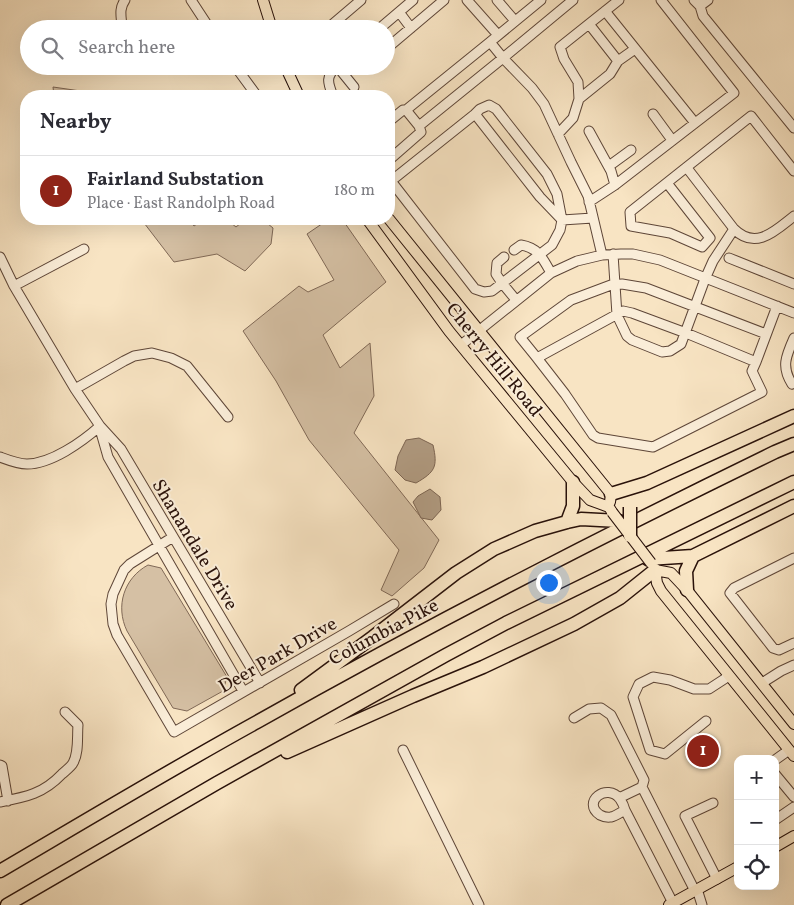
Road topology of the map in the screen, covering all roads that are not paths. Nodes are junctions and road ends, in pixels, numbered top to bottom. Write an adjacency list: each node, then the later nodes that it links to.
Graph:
1 (125, 0): 17 (street)
2 (191, 0): 18 (street)
3 (264, 0): 19 (main road)
4 (361, 0): 20 (street)
5 (413, 0): 16 (street)
6 (444, 0): 24 (street)
7 (467, 0): 25 (street)
8 (497, 0): 22 (street)
9 (541, 0): 22 (street)
10 (573, 0): 29 (street)
11 (619, 0): 15 (street)
12 (661, 0): 44 (street)
13 (708, 0): 14 (street)
14 (697, 3): 46 (street)
15 (605, 11): 23 (street); 28 (street)
16 (398, 12): 21 (street); 24 (street)
17 (121, 20)
18 (204, 20)
19 (270, 20)
20 (338, 20)
21 (389, 20)
22 (515, 21): 25 (street)
23 (589, 24): 30 (street); 39 (street)
24 (411, 28): 26 (street)
25 (498, 35): 27 (street)
26 (395, 41)
27 (490, 42): 29 (street); 40 (street)
28 (635, 49): 30 (street); 44 (street)
29 (503, 58): 45 (street); 48 (street)
30 (618, 61): 39 (street)
31 (242, 75): 36 (street)
32 (289, 75): 37 (main road)
33 (330, 75): 38 (street)
34 (345, 75): 35 (street)
35 (354, 86)
36 (253, 90)
37 (296, 90)
38 (331, 90)
39 (579, 99): 48 (street)
40 (406, 110): 43 (street); 45 (street)
41 (474, 114): 55 (street); 62 (street); 62 (street)
42 (653, 114): 49 (street)
43 (395, 117)
44 (695, 123): 49 (street)
45 (419, 126): 51 (street)
46 (794, 128)
47 (589, 131): 52 (street)
48 (558, 134): 59 (street)
49 (672, 140): 57 (street)
50 (631, 150): 52 (street)
51 (395, 155)
52 (609, 166): 57 (street)
53 (687, 168): 54 (street); 56 (street); 65 (street)
54 (794, 171)
55 (395, 178)
56 (667, 183): 56 (street)
57 (615, 185): 59 (street)
58 (395, 186): 76 (street)
59 (589, 202): 61 (street)
60 (794, 216): 65 (street)
61 (593, 218): 62 (street); 70 (street)
62 (562, 220): 69 (street)
63 (371, 225): 89 (main road, Cherry Hill Road)
64 (394, 225): 85 (main road, Cherry Hill Road)
65 (734, 229): 75 (street)
66 (84, 249): 79 (street)
67 (514, 250): 69 (street)
68 (613, 254): 70 (street); 75 (street); 77 (street)
69 (540, 255): 74 (street); 76 (street)
70 (602, 255): 74 (street)
71 (0, 257): 79 (street, Shanandale Drive)
72 (504, 257): 76 (street)
73 (730, 258): 78 (street)
74 (551, 273): 80 (street)
75 (705, 278): 81 (street); 82 (street)
76 (502, 283): 80 (street)
77 (615, 284): 82 (street); 84 (street); 90 (street)
78 (794, 284)
79 (14, 286): 93 (street, Shanandale Drive)
80 (516, 300): 85 (street)
81 (777, 306): 83 (street); 87 (street)
82 (696, 307): 86 (street); 87 (street)
83 (794, 313)
84 (617, 315): 86 (street); 86 (street); 90 (street)
85 (478, 331): 89 (street); 102 (main road, Cherry Hill Road)
86 (686, 333): 91 (street)
87 (766, 334): 91 (street)
88 (794, 338): 92 (street)
89 (461, 345): 99 (main road, Cherry Hill Road)
90 (537, 358): 91 (street)
91 (756, 362)
92 (793, 384)
93 (75, 389): 95 (street); 96 (street, Shanandale Drive)
94 (794, 416): 101 (highway)
95 (228, 417)
96 (100, 426): 98 (street); 107 (street, Shanandale Drive); 108 (street, Shanandale Drive)
97 (794, 444): 123 (highway, Columbia Pike)
98 (0, 457)
99 (572, 482): 104 (main road, Cherry Hill Road); 105 (highway)
100 (794, 482): 130 (highway)
101 (647, 484): 102 (highway); 106 (highway, bridge)
102 (611, 494): 104 (main road)
103 (794, 506): 109 (highway)
104 (613, 513): 105 (highway); 106 (main road, Cherry Hill Road, bridge)
105 (567, 522): 123 (highway)
106 (630, 536): 111 (main road, Cherry Hill Road, bridge)
107 (173, 537): 108 (street); 117 (street, Shanandale Drive)
108 (159, 545): 119 (street, Shanandale Drive); 119 (street, Deer Park Drive)
109 (693, 556): 111 (highway); 112 (highway)
110 (794, 558): 114 (street)
111 (653, 563): 112 (main road); 116 (main road); 130 (highway)
112 (687, 590): 118 (main road)
113 (394, 604): 117 (street, Deer Park Drive)
114 (794, 643)
115 (794, 665): 118 (street)
116 (730, 676): 122 (street); 126 (main road)
117 (260, 683): 119 (street, Deer Park Drive)
118 (762, 683): 124 (main road)
119 (243, 691)
120 (65, 712): 134 (street)
121 (574, 718): 131 (street)
122 (706, 721)
123 (256, 722): 142 (highway, Columbia Pike)
124 (794, 724)
125 (403, 750): 147 (street)
126 (791, 753): 127 (street)
127 (779, 758)
128 (0, 765): 134 (street)
129 (779, 779): 132 (street)
130 (217, 783): 146 (highway)
131 (642, 787): 133 (street); 144 (street)
132 (794, 797)
133 (620, 798): 137 (street); 137 (street)
134 (4, 802)
135 (713, 802): 143 (street)
136 (794, 809): 138 (street)
137 (625, 810): 145 (street)
138 (779, 818)
139 (794, 836): 140 (main road)
140 (778, 845)
141 (734, 869): 143 (main road)
142 (0, 871)
143 (717, 879): 144 (main road)
144 (696, 890): 145 (main road); 148 (street)
145 (671, 904)
146 (7, 905)
147 (479, 905)
148 (702, 905)

